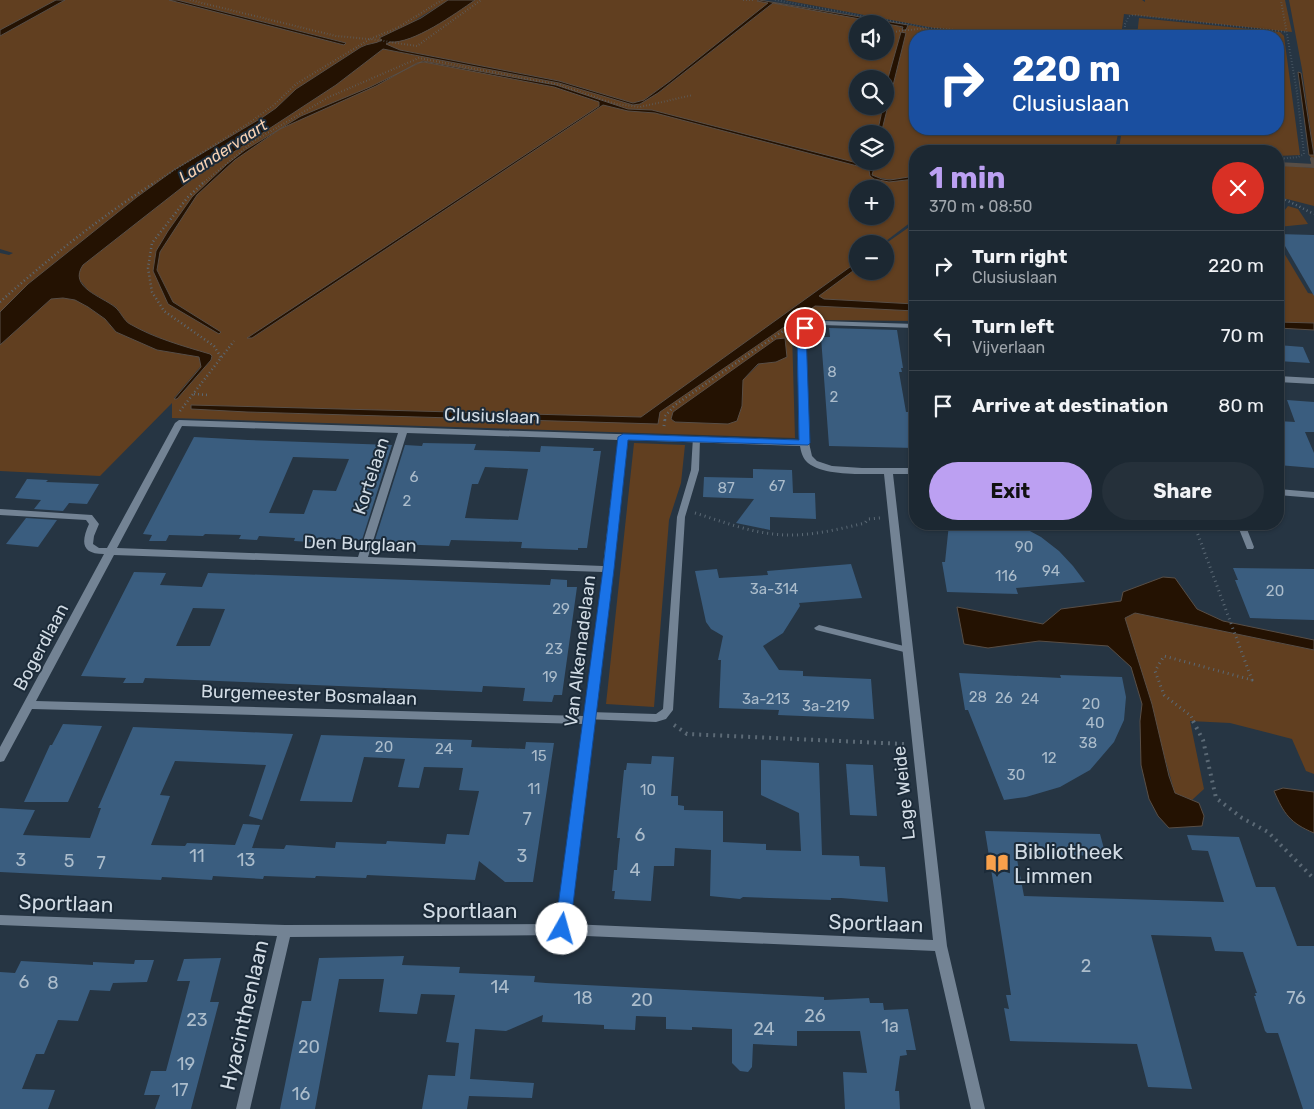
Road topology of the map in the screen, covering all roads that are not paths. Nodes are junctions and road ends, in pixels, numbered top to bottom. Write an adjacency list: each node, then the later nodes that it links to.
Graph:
1 (909, 326): 8 (street)
2 (1284, 378): 3 (street)
3 (1314, 381)
4 (180, 424): 5 (street, Clusiuslaan); 16 (street, Bogerdlaan)
5 (403, 430): 6 (street, Clusiuslaan); 17 (street, Kortelaan)
6 (623, 437): 7 (street, Clusiuslaan); 18 (street, Van Alkemadelaan)
7 (696, 439): 8 (street, Clusiuslaan); 22 (lane)
8 (804, 443): 9 (street)
9 (888, 470): 10 (street); 20 (street, Lage Weide)
10 (909, 471)
11 (1284, 492): 12 (street)
12 (1314, 495)
13 (0, 512): 16 (street)
14 (1243, 530): 15 (lane)
15 (1250, 547)
16 (110, 552): 17 (street, Den Burglaan); 21 (street, Bogerdlaan)
17 (362, 561): 18 (street, Den Burglaan)
18 (608, 569): 22 (street, Van Alkemadelaan)
19 (819, 628): 20 (lane)
20 (908, 650): 27 (street, Lage Weide)
21 (29, 704): 22 (street, Burgemeester Bosmalaan); 23 (street, Bogerdlaan)
22 (589, 718): 25 (street, Van Alkemadelaan)
23 (0, 758)
24 (0, 920): 26 (street, Sportlaan)
25 (562, 929): 26 (street, Sportlaan); 27 (street, Sportlaan)
26 (285, 931): 28 (street, Hyacinthenlaan)
27 (940, 946): 29 (street, Lage Weide)
28 (243, 1109)
29 (978, 1109)

